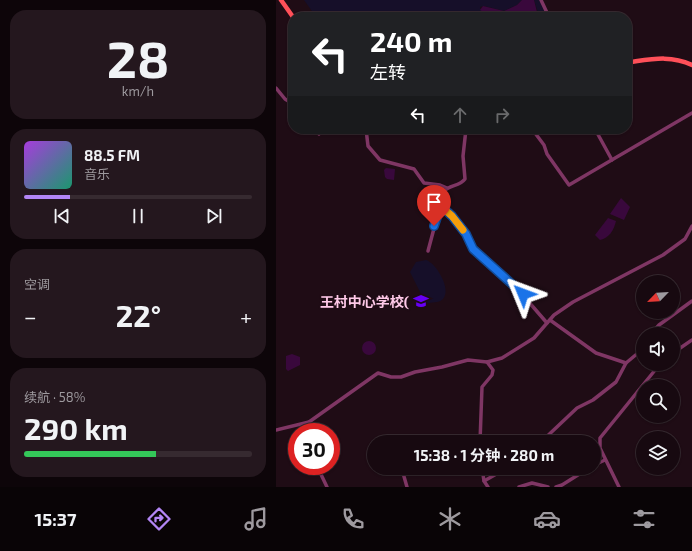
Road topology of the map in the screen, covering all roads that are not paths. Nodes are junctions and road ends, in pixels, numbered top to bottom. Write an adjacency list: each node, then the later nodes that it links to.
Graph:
1 (281, 0): 3 (main road)
2 (541, 0): 4 (street)
3 (289, 12)
4 (547, 12)
5 (632, 62): 6 (main road)
6 (692, 65)
7 (276, 88): 8 (street)
8 (288, 100)
9 (692, 112): 14 (street)
10 (367, 134): 15 (street)
11 (465, 134): 15 (street)
12 (536, 134): 14 (street)
13 (598, 134): 14 (street)
14 (612, 160)
15 (447, 188): 16 (street)
16 (441, 206): 19 (street); 21 (street)
17 (692, 226): 18 (street)
18 (691, 232): 21 (street)
19 (428, 251)
20 (692, 301): 22 (street)
21 (549, 321): 26 (street); 27 (street)
22 (657, 327)
23 (692, 340): 24 (street)
24 (680, 348)
25 (636, 355): 27 (street)
26 (487, 362): 29 (street); 31 (street)
27 (626, 363): 32 (street)
28 (654, 371): 33 (street)
29 (310, 422): 30 (street)
30 (276, 430)
31 (480, 435)
32 (548, 435)
33 (605, 460): 34 (street); 47 (street)
34 (601, 462)
35 (321, 475): 41 (street)
36 (404, 475): 42 (street)
37 (483, 475): 40 (street)
38 (495, 475): 40 (street)
39 (578, 475): 46 (street)
40 (484, 481): 43 (street)
41 (327, 487)
42 (407, 487)
43 (488, 487)
44 (519, 487): 45 (street)
45 (548, 487)
46 (556, 487)
47 (619, 487)

